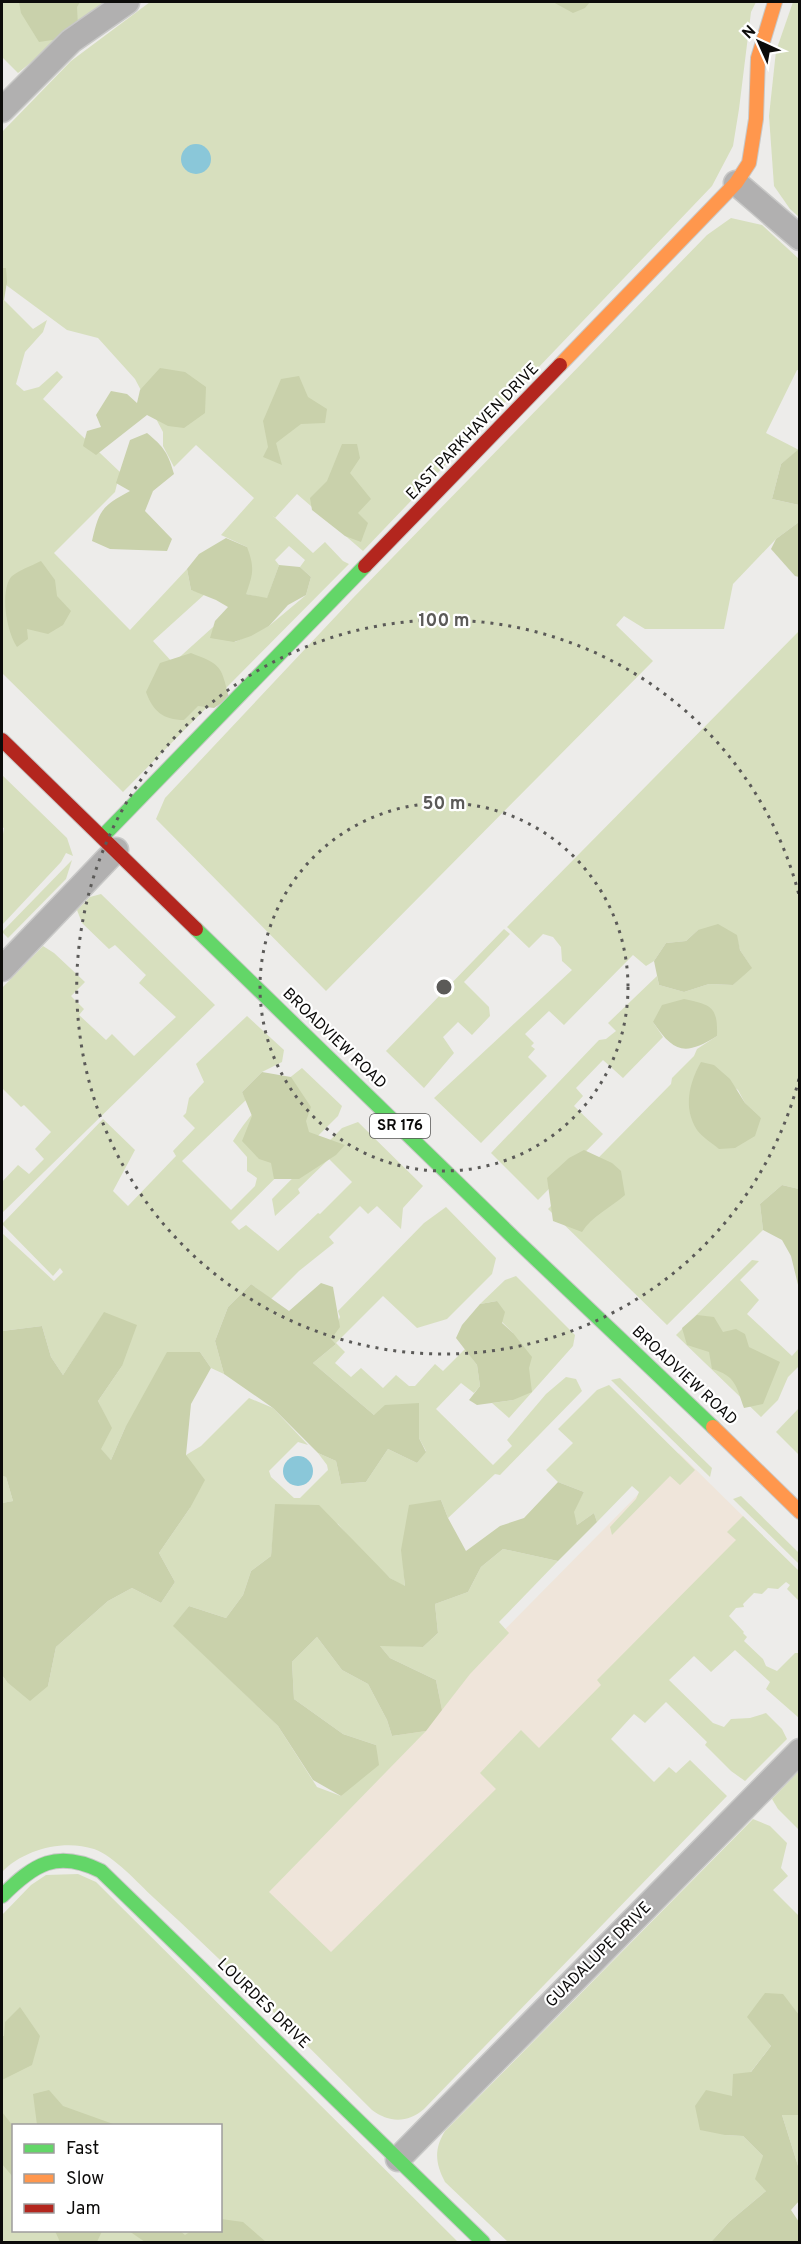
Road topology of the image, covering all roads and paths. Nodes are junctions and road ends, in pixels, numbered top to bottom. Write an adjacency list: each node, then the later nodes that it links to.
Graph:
1 (127, 2): 3 (street)
2 (775, 2): 4 (street, EAST PARKHAVEN DRIVE)
3 (2, 110)
4 (736, 183): 5 (street); 7 (street, EAST PARKHAVEN DRIVE)
5 (800, 238)
6 (2, 740): 7 (street, BROADVIEW ROAD / SR 176)
7 (109, 844): 8 (street); 9 (street, BROADVIEW ROAD / SR 176)
8 (2, 969)
9 (800, 1512)
10 (800, 1751): 12 (street, GUADALUPE DRIVE)
11 (2, 1896): 12 (street, LOURDES DRIVE)
12 (398, 2159): 13 (street, LOURDES DRIVE)
13 (483, 2242)

